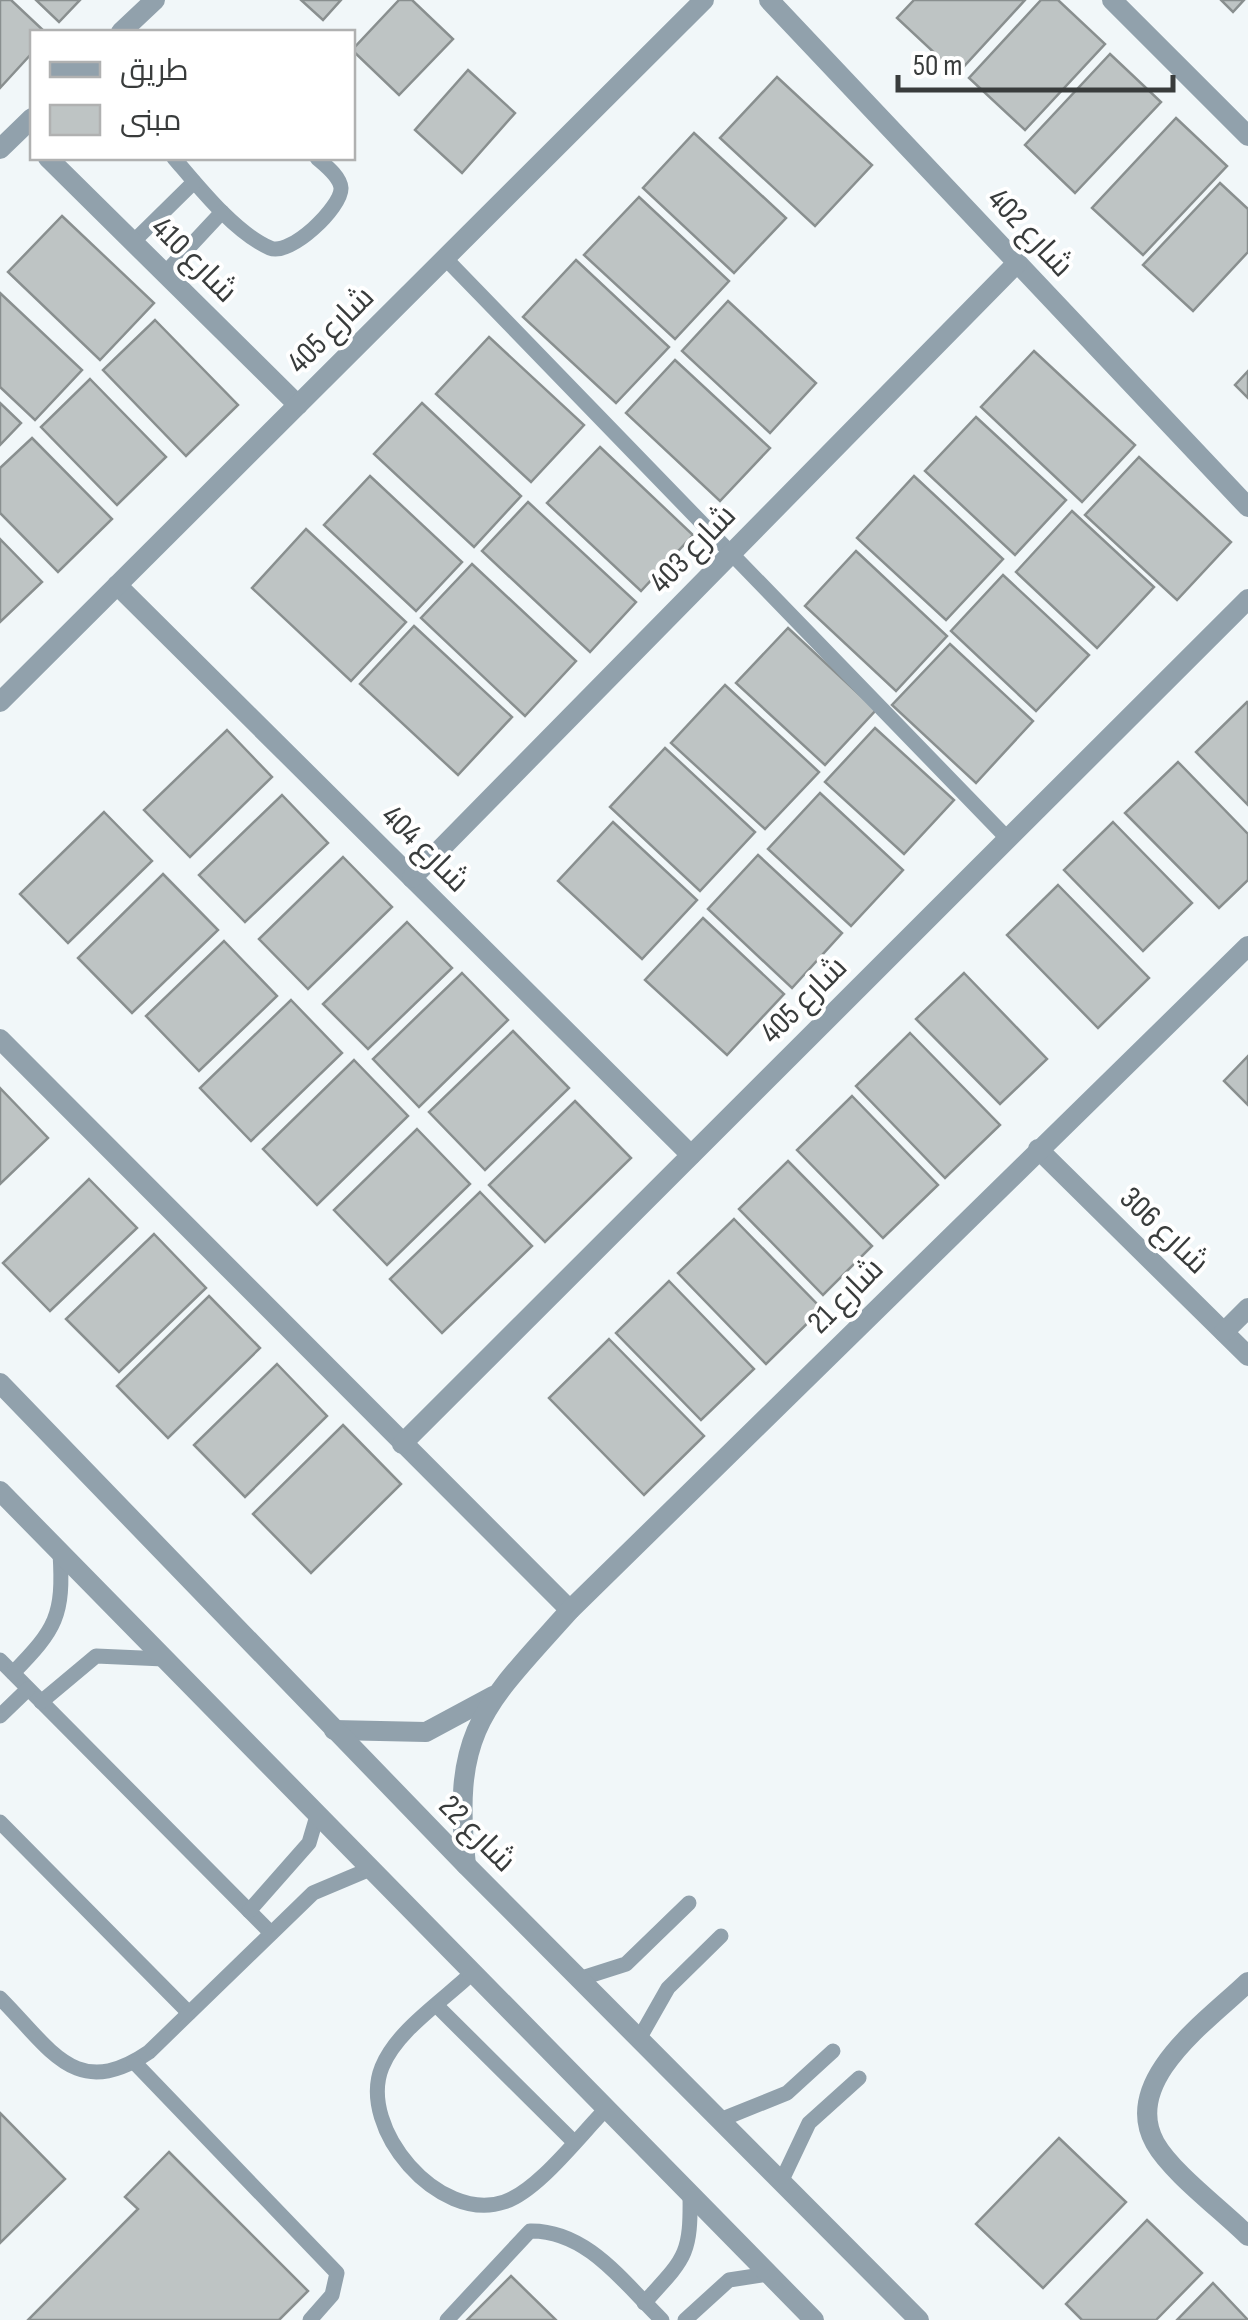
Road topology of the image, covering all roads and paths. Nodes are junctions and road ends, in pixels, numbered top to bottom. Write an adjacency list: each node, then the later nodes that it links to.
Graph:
1 (155, 0): 5 (street)
2 (704, 0): 15 (street, شارع 405)
3 (769, 0): 16 (street, شارع 402)
4 (1112, 0): 7 (street)
5 (123, 30)
6 (28, 130): 8 (street)
7 (1248, 136)
8 (0, 149)
9 (50, 160): 14 (street, شارع 410)
10 (176, 160): 12 (lane)
11 (319, 160): 13 (lane)
12 (194, 182): 13 (lane); 14 (lane)
13 (222, 212): 17 (lane)
14 (133, 242): 17 (street, شارع 410)
15 (445, 258): 18 (street, شارع 405); 20 (lane)
16 (1017, 262): 19 (street, شارع 402); 20 (street, شارع 403)
17 (165, 273): 18 (street, شارع 410)
18 (298, 404): 21 (street, شارع 405)
19 (1248, 507)
20 (731, 554): 24 (lane); 25 (street, شارع 403)
21 (117, 585): 23 (street, شارع 405); 25 (street, شارع 404)
22 (1248, 599): 24 (street, شارع 405)
23 (0, 702)
24 (1008, 839): 29 (street, شارع 405)
25 (412, 878): 29 (street, شارع 404)
26 (1248, 946): 28 (street, شارع 21)
27 (0, 1039): 34 (street)
28 (1038, 1150): 31 (street, شارع 306); 37 (street, شارع 21)
29 (691, 1156): 34 (street, شارع 405)
30 (1248, 1308): 31 (street)
31 (1224, 1332): 32 (street, شارع 306)
32 (1248, 1356)
33 (0, 1383): 45 (street, شارع 22)
34 (402, 1444): 37 (street)
35 (0, 1491): 36 (street)
36 (60, 1553): 39 (street); 40 (lane)
37 (570, 1610): 42 (street, شارع 21)
38 (0, 1660): 40 (lane)
39 (164, 1660): 43 (lane); 46 (street)
40 (13, 1673): 41 (lane)
41 (28, 1688): 43 (lane); 44 (lane)
42 (493, 1696): 45 (street, شارع 21); 48 (street, شارع 21)
43 (41, 1702): 51 (lane)
44 (0, 1716)
45 (334, 1730): 48 (street, شارع 22)
46 (317, 1816): 49 (street); 51 (lane)
47 (0, 1822): 59 (lane)
48 (466, 1865): 55 (street, شارع 22)
49 (370, 1869): 52 (lane); 54 (street)
50 (689, 1903): 55 (lane)
51 (249, 1911): 52 (lane)
52 (271, 1932): 59 (lane)
53 (721, 1936): 60 (lane)
54 (472, 1973): 58 (lane); 64 (street)
55 (580, 1979): 60 (street, شارع 22)
56 (1248, 1982): 69 (street)
57 (0, 1998): 62 (lane)
58 (437, 2006): 66 (lane); 66 (lane)
59 (189, 2013): 62 (lane)
60 (639, 2040): 65 (street, شارع 22)
61 (832, 2051): 65 (lane)
62 (134, 2062): 73 (lane)
63 (859, 2078): 67 (lane)
64 (606, 2109): 66 (lane); 68 (street)
65 (720, 2120): 67 (street, شارع 22)
66 (574, 2142)
67 (781, 2182): 77 (street, شارع 22)
68 (690, 2194): 70 (street); 71 (lane)
69 (1248, 2236)
70 (768, 2274): 75 (lane); 76 (street)
71 (644, 2303): 72 (lane); 74 (lane)
72 (657, 2318)
73 (310, 2320)
74 (447, 2320)
75 (684, 2320)
76 (814, 2320)
77 (919, 2320)

